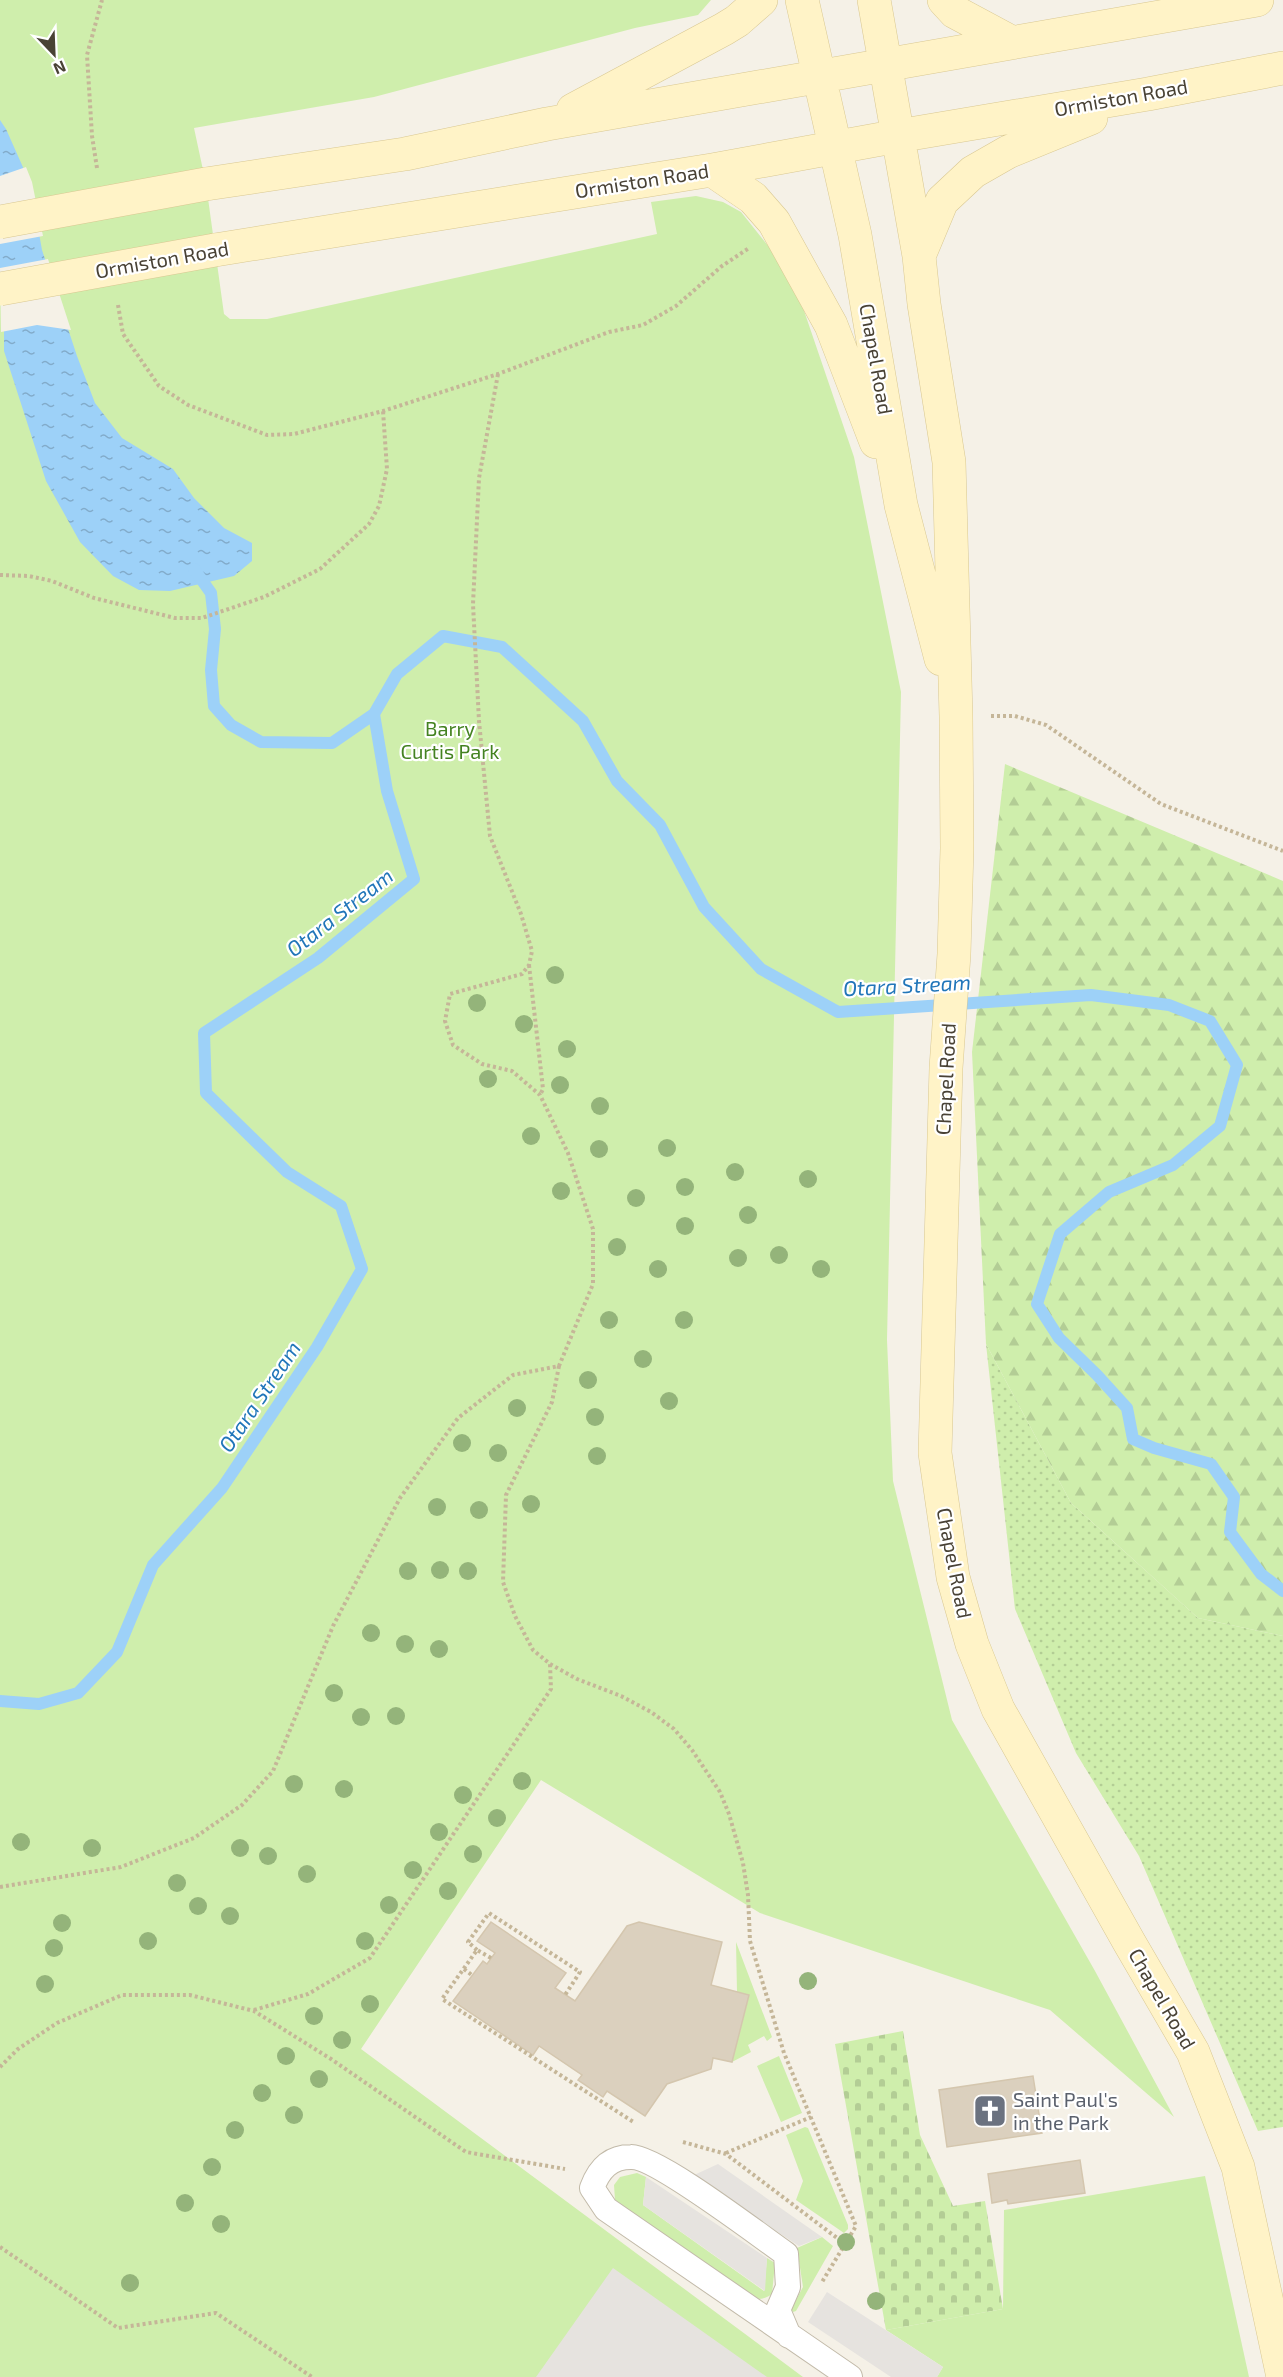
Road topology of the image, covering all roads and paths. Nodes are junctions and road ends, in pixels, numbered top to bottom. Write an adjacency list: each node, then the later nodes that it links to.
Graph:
1 (102, 0): 16 (path)
2 (761, 0): 12 (main road)
3 (802, 0): 10 (main road, Chapel Road)
4 (874, 0): 8 (main road, Chapel Road)
5 (944, 0): 7 (main road)
6 (1257, 0): 7 (main road)
7 (1011, 42): 8 (main road)
8 (886, 65): 10 (main road); 13 (main road, Chapel Road)
9 (1283, 68): 11 (main road, Ormiston Road)
10 (819, 76): 12 (main road); 14 (main road, Chapel Road)
11 (1148, 94): 13 (main road, Ormiston Road); 19 (main road)
12 (547, 124): 17 (main road, bridge)
13 (898, 135): 14 (main road, Ormiston Road); 19 (main road, Chapel Road)
14 (835, 148): 15 (main road, Ormiston Road); 24 (main road, Chapel Road)
15 (712, 170): 20 (main road, Ormiston Road, bridge); 24 (main road)
16 (97, 171)
17 (0, 222)
18 (752, 245): 22 (path)
19 (919, 256): 26 (main road, Chapel Road)
20 (0, 289)
21 (117, 299): 23 (path)
22 (498, 374): 23 (path); 28 (path)
23 (383, 411): 25 (path)
24 (901, 506): 26 (main road, Chapel Road)
25 (0, 575)
26 (956, 716): 27 (path); 51 (main road, Chapel Road)
27 (1283, 851)
28 (529, 965): 29 (path); 29 (path)
29 (540, 1095): 30 (path)
30 (559, 1366): 31 (path); 32 (path)
31 (550, 1664): 38 (path); 40 (path)
32 (0, 1887)
33 (477, 1950): 34 (path); 35 (path); 37 (path)
34 (491, 1958)
35 (464, 1969): 36 (path); 41 (path)
36 (473, 1976)
37 (565, 1995)
38 (254, 2010): 39 (path); 44 (path)
39 (0, 2067)
40 (811, 2117): 43 (path); 45 (path)
41 (639, 2126)
42 (682, 2141): 43 (path)
43 (726, 2154): 45 (path)
44 (597, 2174): 48 (lane); 48 (lane)
45 (845, 2244): 47 (path)
46 (0, 2247): 49 (path)
47 (819, 2287)
48 (789, 2336): 50 (lane)
49 (312, 2377)
50 (850, 2377)
51 (1282, 2377)

